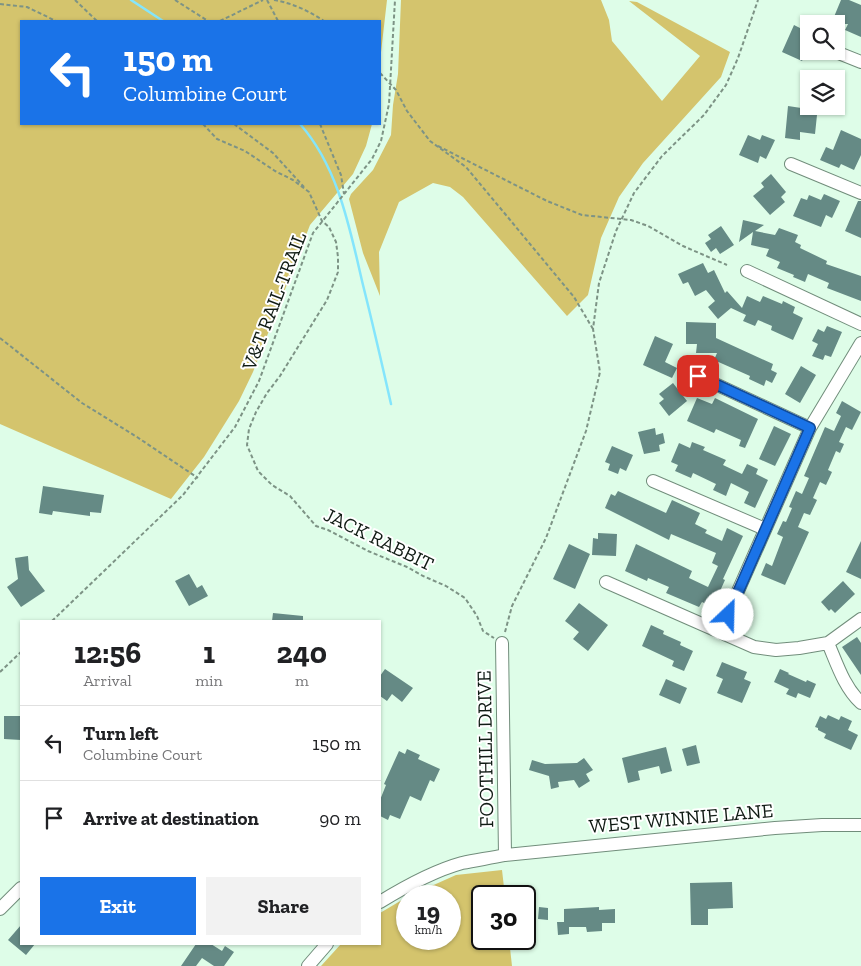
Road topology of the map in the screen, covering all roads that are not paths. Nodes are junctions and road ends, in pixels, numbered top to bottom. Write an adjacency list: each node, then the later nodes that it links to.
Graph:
1 (845, 56): 2 (street)
2 (861, 62)
3 (791, 164): 4 (street)
4 (861, 193)
5 (747, 272): 6 (street)
6 (861, 324)
7 (861, 342): 9 (street)
8 (698, 376): 9 (street)
9 (810, 428): 11 (street)
10 (653, 481): 11 (street)
11 (766, 529): 14 (street)
12 (606, 582): 14 (street)
13 (861, 619): 16 (street)
14 (720, 632): 16 (street)
15 (502, 643): 19 (street, FOOTHILL DRIVE)
16 (828, 643): 17 (street)
17 (861, 703)
18 (861, 825): 19 (street, WEST WINNIE LANE)
19 (505, 855): 21 (street, WEST WINNIE LANE)
20 (20, 889): 22 (street)
21 (381, 899)
22 (0, 909)
23 (326, 945): 24 (street)
24 (308, 966)

